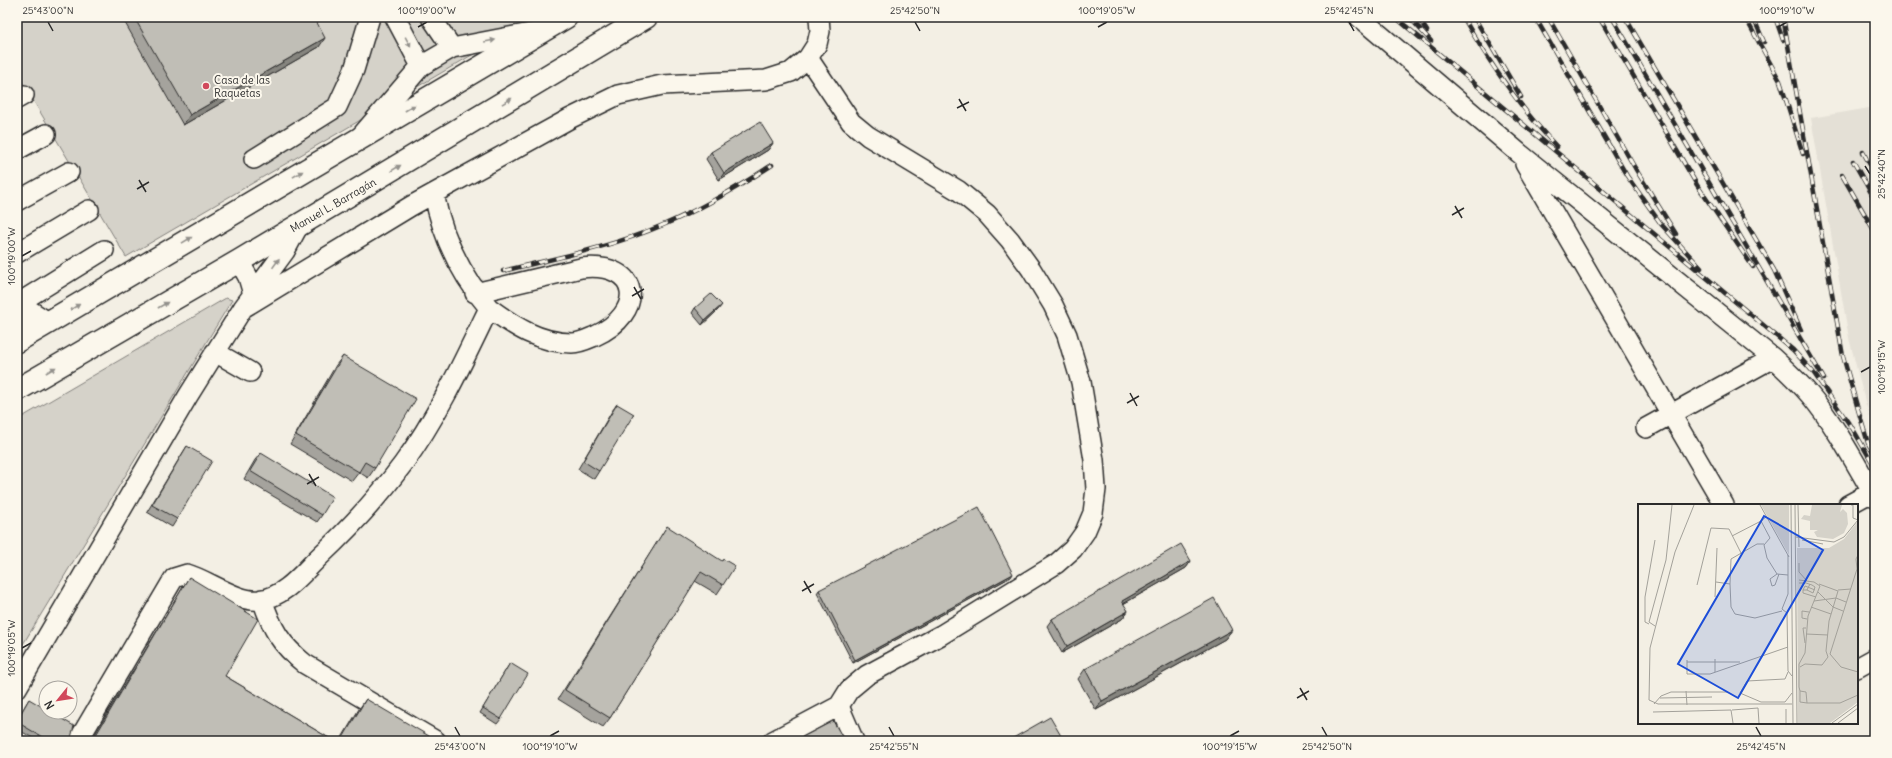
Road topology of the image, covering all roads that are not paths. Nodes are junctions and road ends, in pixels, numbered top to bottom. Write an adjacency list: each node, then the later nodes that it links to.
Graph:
1 (370, 17): 16 (lane)
2 (395, 17): 11 (lane, one-way to 11)
3 (431, 17): 9 (lane)
4 (566, 17): 8 (highway)
5 (646, 17): 21 (highway, Manuel L. Barragán, one-way to 5)
6 (819, 17): 10 (lane)
7 (1359, 17): 15 (lane)
8 (543, 30): 9 (lane, one-way to 8); 13 (highway, one-way to 8)
9 (452, 48): 11 (lane)
10 (808, 58): 18 (lane); 43 (lane)
11 (421, 66): 13 (lane)
12 (46, 134): 14 (lane)
13 (359, 138): 29 (highway, one-way to 13)
14 (17, 150)
15 (1519, 153): 31 (lane); 34 (lane)
16 (254, 159)
17 (68, 172): 19 (lane)
18 (434, 194): 25 (lane); 26 (lane)
19 (17, 201)
20 (89, 210): 23 (lane)
21 (300, 223): 24 (highway, Manuel L. Barragán); 26 (lane, one-way to 21)
22 (104, 250): 28 (lane)
23 (17, 252)
24 (239, 261): 26 (lane); 33 (highway, Manuel L. Barragán, one-way to 24)
25 (476, 293): 27 (lane); 27 (lane)
26 (248, 301): 30 (lane)
27 (489, 308): 39 (lane)
28 (19, 317): 29 (highway); 29 (lane)
29 (48, 322)
30 (215, 352): 32 (lane); 42 (lane)
31 (1773, 358): 34 (lane); 36 (lane)
32 (250, 372)
33 (17, 390)
34 (1671, 415): 35 (lane); 37 (lane)
35 (1646, 428)
36 (1873, 495): 38 (lane)
37 (1723, 504)
38 (1850, 504)
39 (262, 600): 44 (lane); 45 (lane)
40 (1875, 658): 41 (lane)
41 (1858, 667)
42 (17, 688)
43 (839, 706): 46 (lane); 47 (lane)
44 (78, 741)
45 (436, 741)
46 (773, 741)
47 (854, 741)

